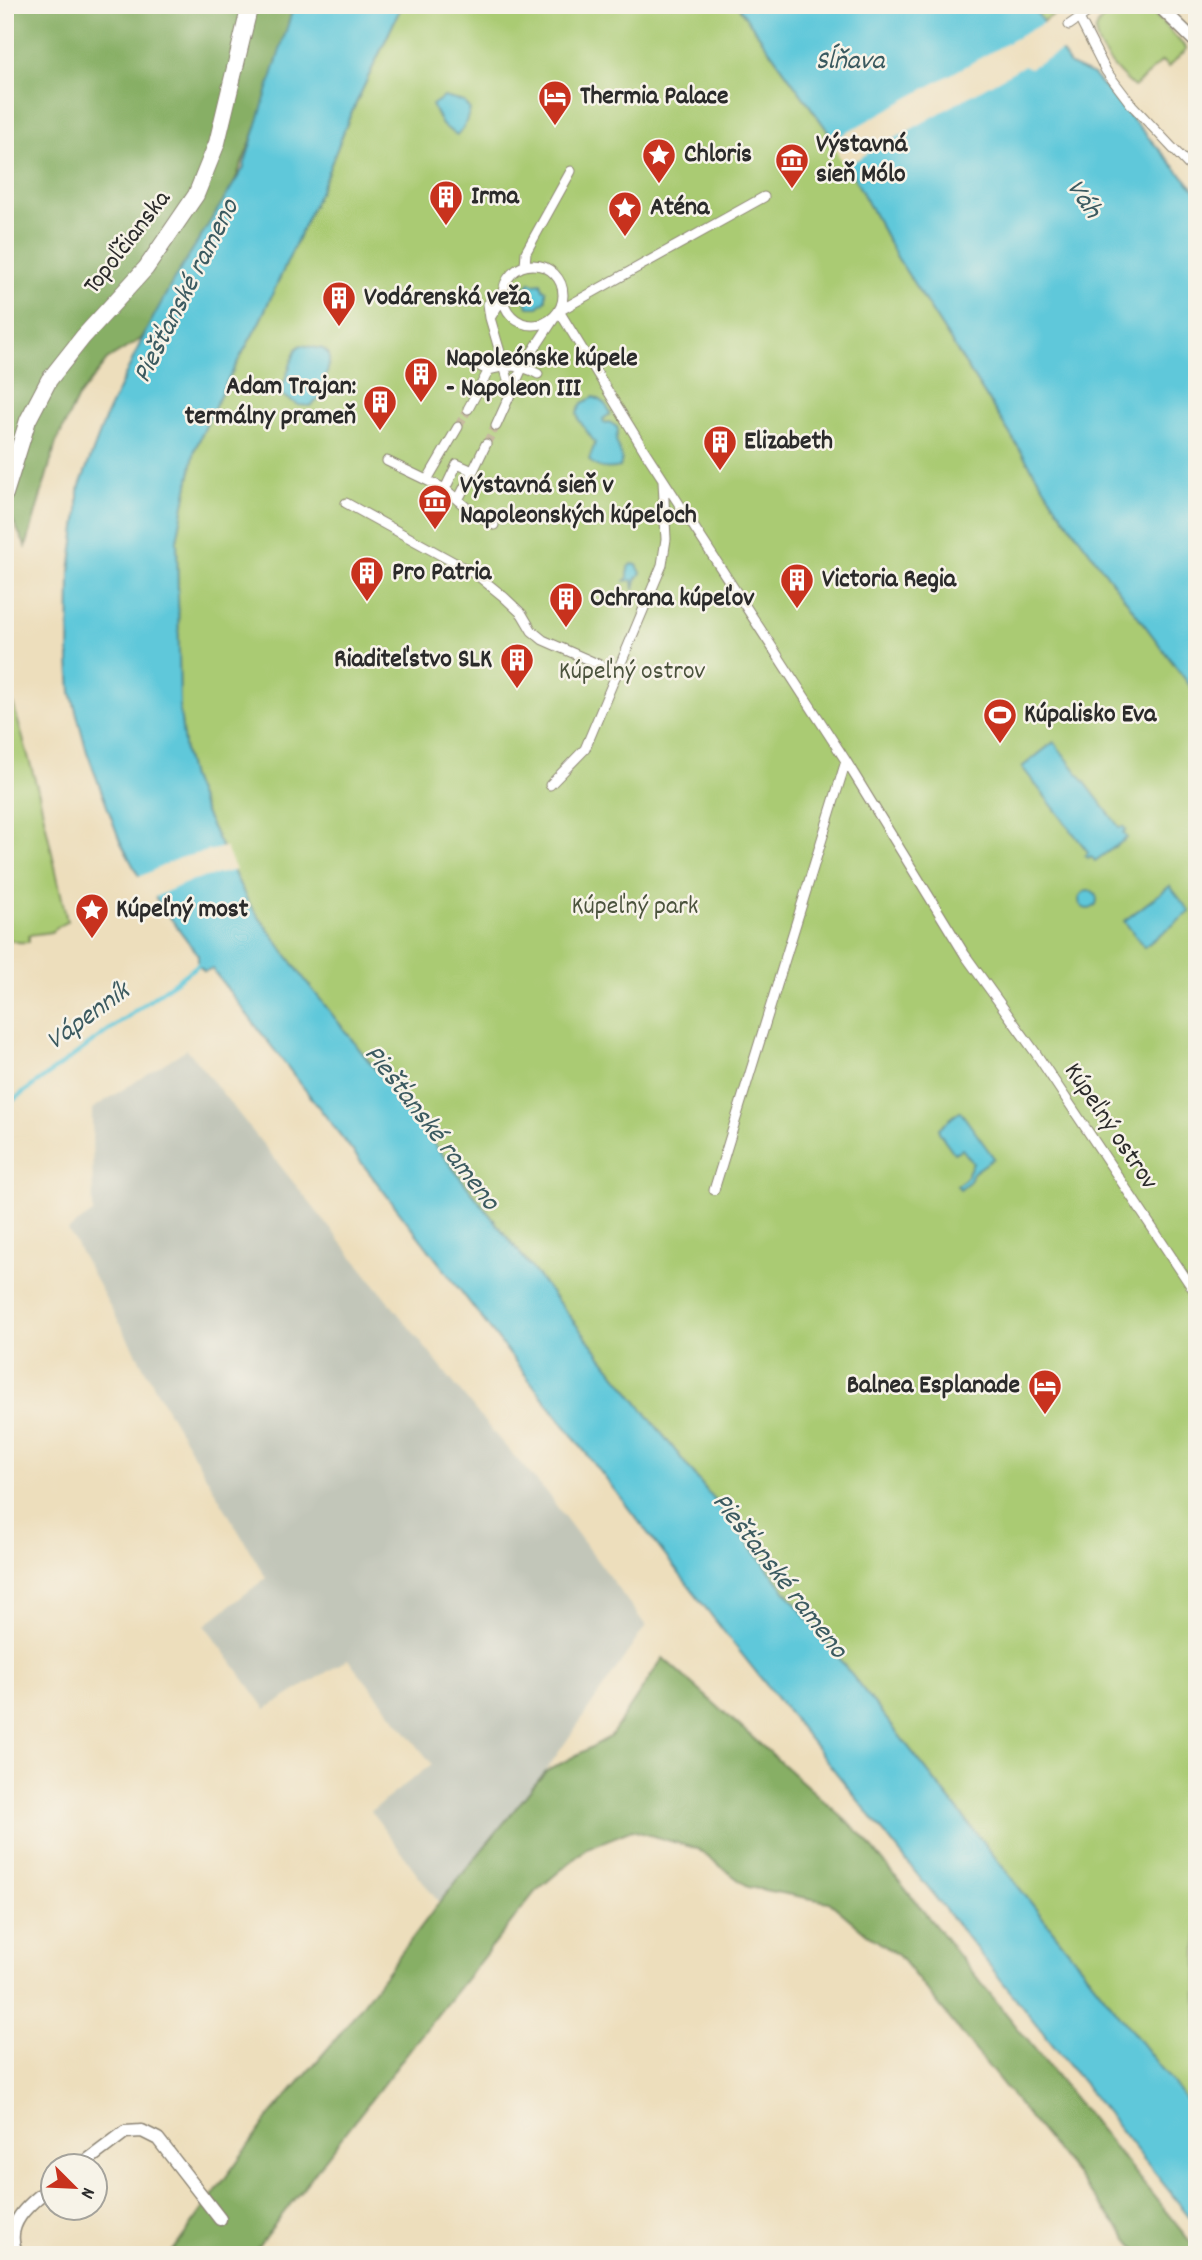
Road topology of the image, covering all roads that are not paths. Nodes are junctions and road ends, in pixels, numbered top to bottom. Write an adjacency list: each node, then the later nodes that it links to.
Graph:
1 (250, 5): 30 (main road, Topoľčianska)
2 (1098, 5): 4 (street)
3 (1158, 5): 6 (street)
4 (1079, 18): 5 (street); 8 (street)
5 (1069, 24)
6 (1197, 43)
7 (571, 171): 10 (street)
8 (1197, 174)
9 (765, 197): 13 (street)
10 (525, 266): 11 (street); 13 (street)
11 (502, 299): 13 (street); 14 (street)
12 (488, 304): 14 (street)
13 (559, 311): 16 (street); 27 (street)
14 (486, 316): 15 (street)
15 (503, 366): 16 (street); 18 (street); 19 (street)
16 (523, 366): 17 (street); 18 (street)
17 (538, 374)
18 (512, 393): 20 (street)
19 (468, 409)
20 (496, 426)
21 (458, 427): 23 (street)
22 (486, 444): 26 (street)
23 (441, 456): 25 (street); 28 (street)
24 (387, 461): 28 (street)
25 (457, 464): 26 (street); 29 (street)
26 (473, 471): 31 (street)
27 (663, 479): 34 (street); 35 (street)
28 (427, 480): 29 (street)
29 (445, 489): 31 (street)
30 (5, 494)
31 (458, 500): 33 (street)
32 (346, 503): 34 (street)
33 (494, 525)
34 (616, 676): 36 (street)
35 (846, 761): 37 (street); 38 (street, Kúpeľný ostrov)
36 (550, 785)
37 (714, 1190)
38 (1197, 1295)
39 (98, 2152): 41 (street)
40 (38, 2196): 42 (street)
41 (220, 2219)
42 (18, 2255)

